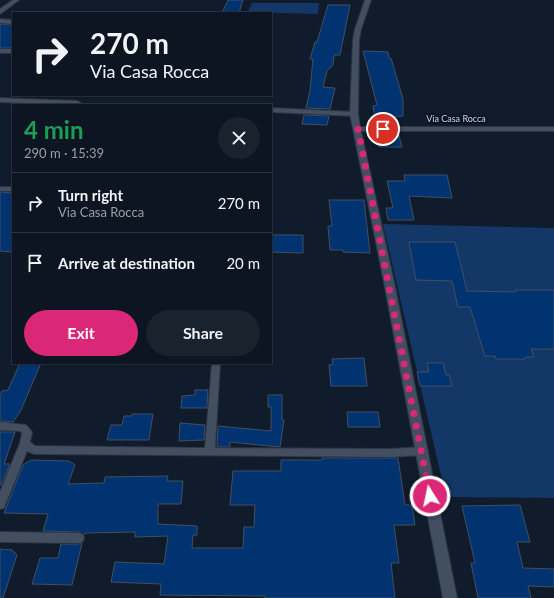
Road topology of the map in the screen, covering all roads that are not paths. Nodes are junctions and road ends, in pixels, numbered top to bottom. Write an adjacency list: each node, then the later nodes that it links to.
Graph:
1 (16, 0): 3 (street)
2 (368, 0): 11 (street)
3 (0, 12)
4 (0, 21): 5 (street)
5 (12, 22)
6 (0, 50): 7 (street)
7 (12, 51)
8 (0, 100): 9 (street)
9 (77, 103)
10 (272, 110): 11 (lane)
11 (354, 114): 12 (street)
12 (358, 129): 13 (street, Via Casa Rocca); 19 (street)
13 (554, 129)
14 (0, 188): 15 (lane)
15 (12, 189)
16 (216, 364): 20 (lane)
17 (0, 426): 18 (lane)
18 (25, 442): 20 (lane); 21 (lane)
19 (422, 451): 20 (lane); 24 (street)
20 (210, 452)
21 (0, 505)
22 (0, 537): 23 (lane)
23 (79, 538)
24 (450, 598)

